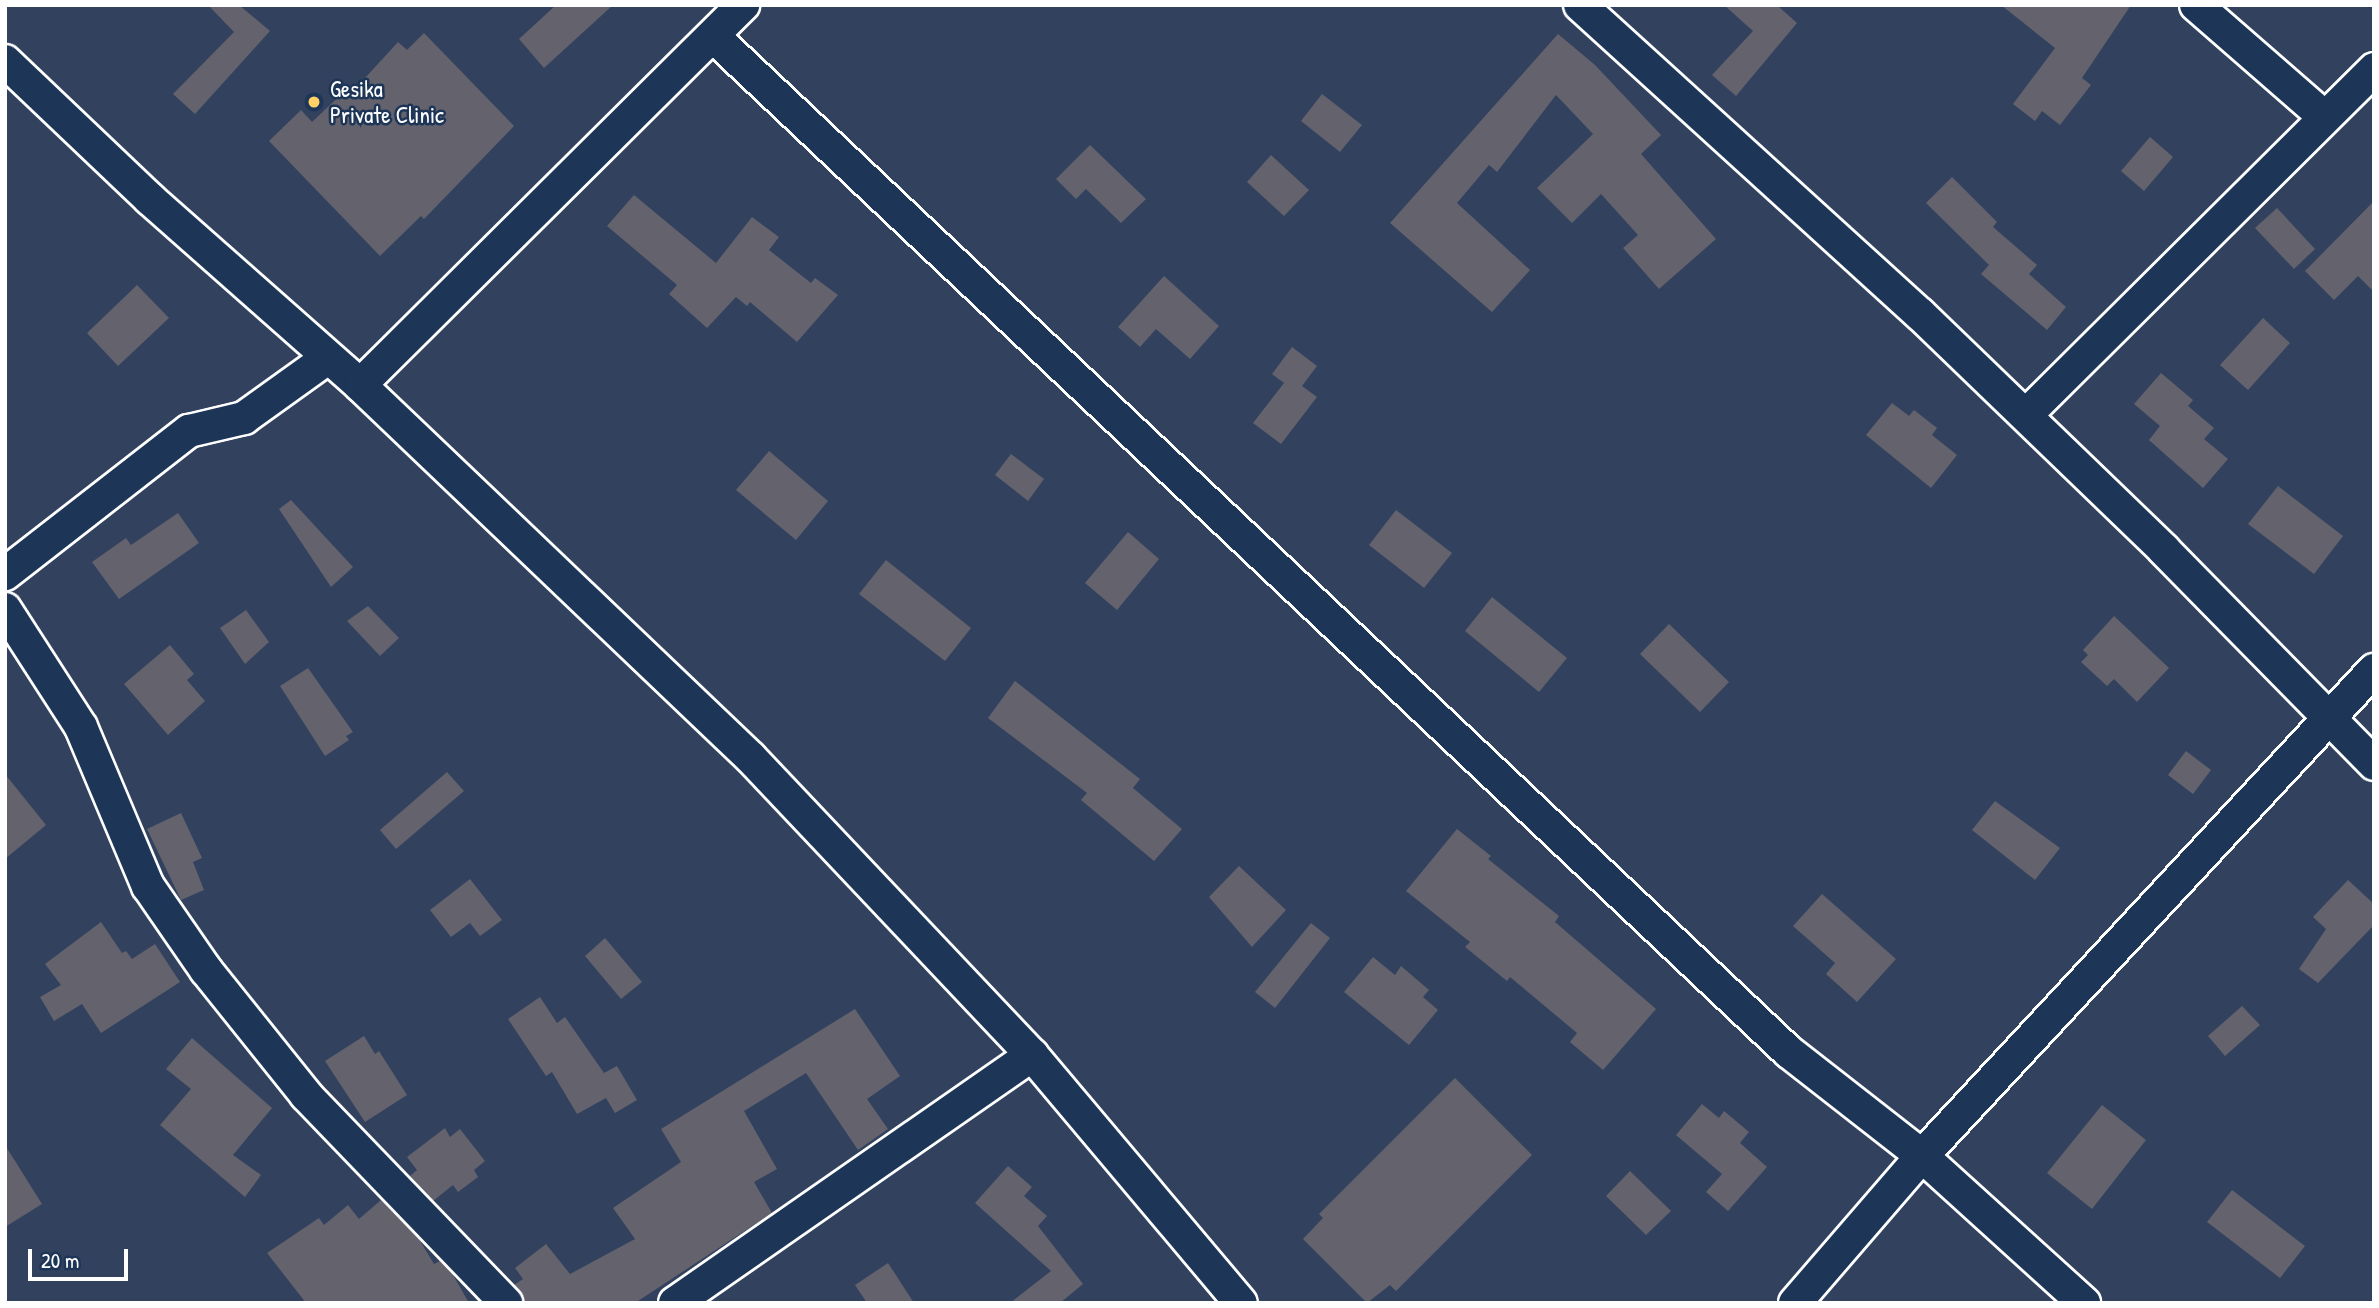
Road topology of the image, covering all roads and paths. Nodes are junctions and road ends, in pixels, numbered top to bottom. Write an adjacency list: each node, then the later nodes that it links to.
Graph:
1 (743, 5): 4 (street)
2 (1580, 5): 10 (street)
3 (2196, 5): 7 (street)
4 (713, 36): 9 (street); 17 (street)
5 (5, 61): 8 (street)
6 (2374, 69): 7 (street)
7 (2322, 115): 10 (street)
8 (326, 359): 9 (street); 11 (street)
9 (359, 385): 16 (street)
10 (2026, 415): 14 (street)
11 (5, 574)
12 (5, 609): 18 (street)
13 (2374, 670): 14 (street)
14 (2332, 719): 15 (street); 17 (street)
15 (2374, 764)
16 (1032, 1055): 19 (street); 20 (street)
17 (1922, 1156): 21 (street); 22 (street)
18 (506, 1303)
19 (675, 1303)
20 (1241, 1303)
21 (1795, 1303)
22 (2084, 1303)

